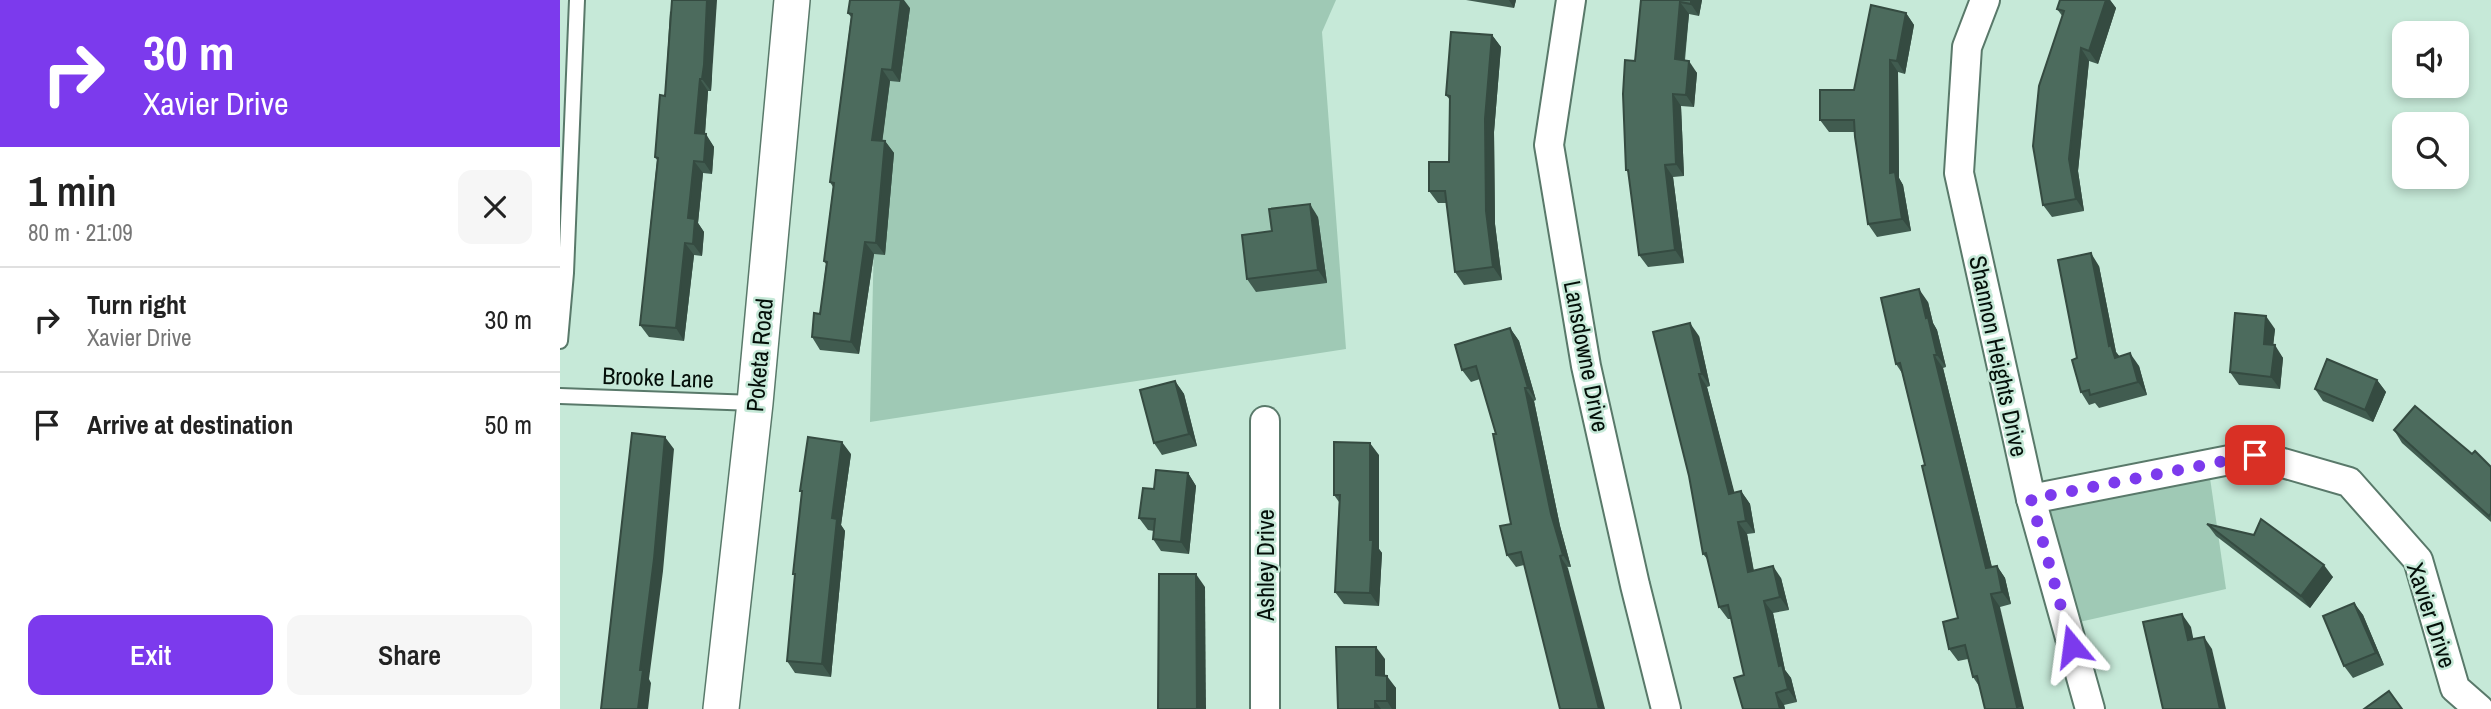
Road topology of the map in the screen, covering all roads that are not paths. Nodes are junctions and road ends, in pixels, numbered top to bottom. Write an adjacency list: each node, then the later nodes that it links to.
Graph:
1 (577, 0): 5 (lane)
2 (792, 0): 7 (street, Poketa Road)
3 (1571, 0): 12 (street, Lansdowne Drive)
4 (1985, 0): 9 (street, Shannon Heights Drive)
5 (560, 341)
6 (560, 396): 7 (lane, Brooke Lane)
7 (755, 403): 10 (street, Poketa Road)
8 (1265, 421): 11 (street, Ashley Drive)
9 (2031, 499): 13 (street, Shannon Heights Drive); 14 (street, Xavier Drive)
10 (721, 709)
11 (1265, 709)
12 (1666, 709)
13 (2090, 709)
14 (2479, 709)

